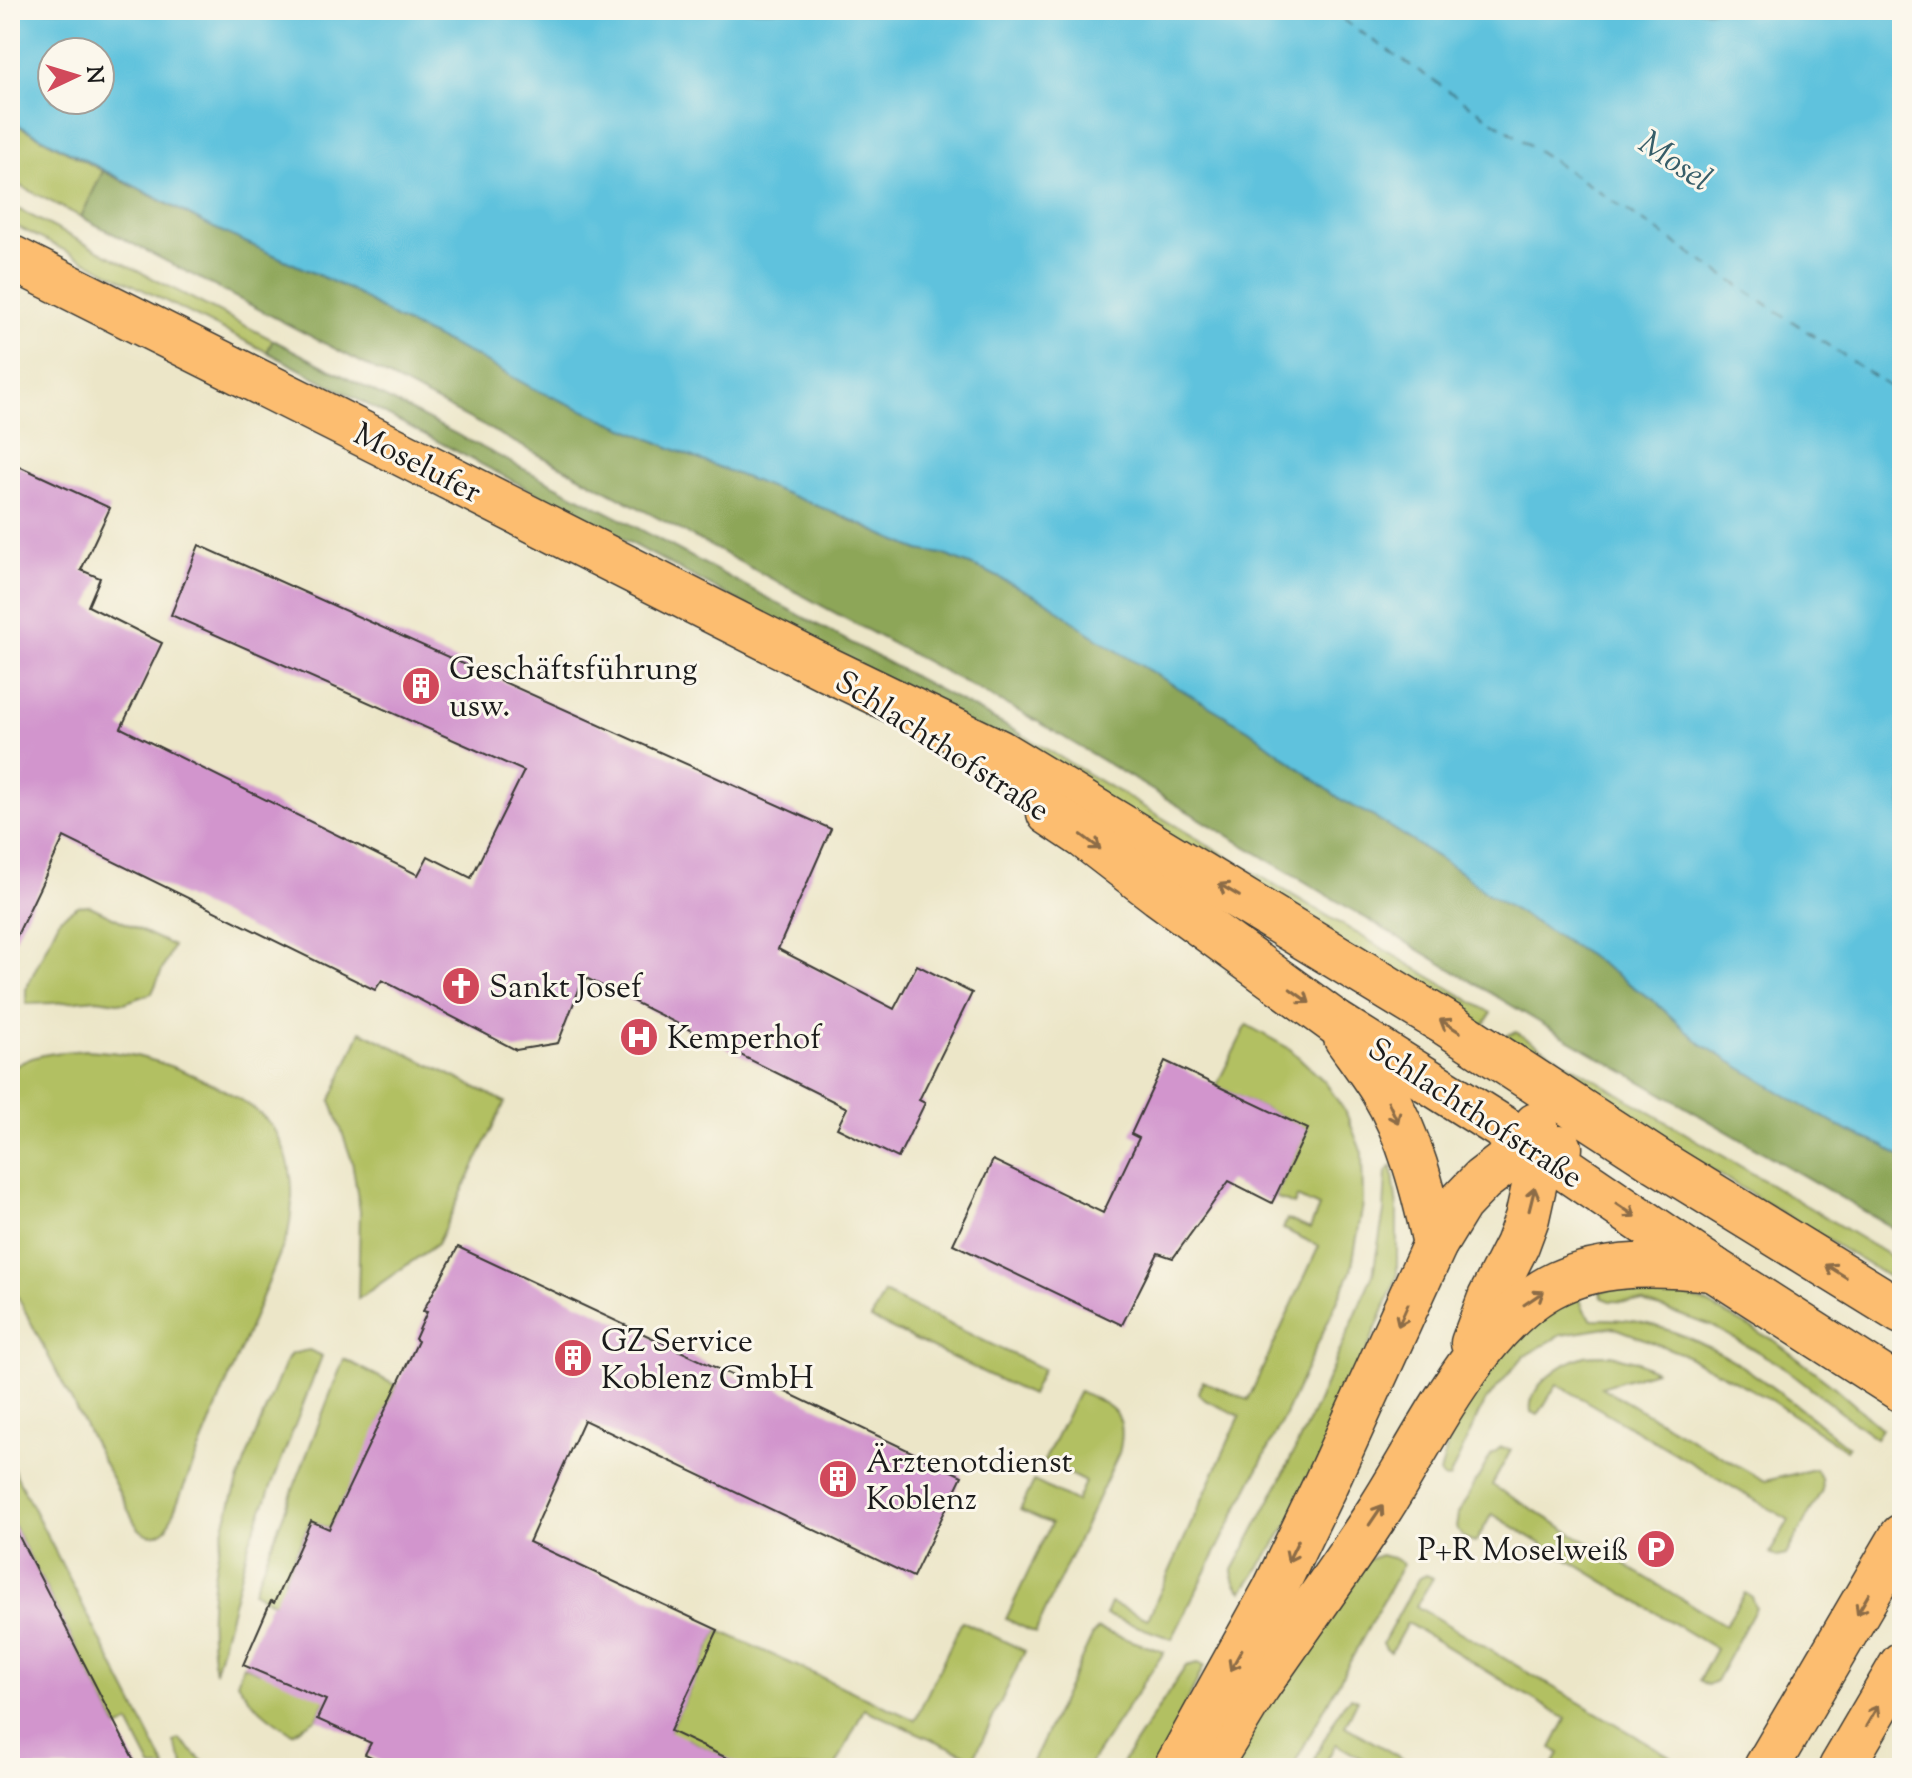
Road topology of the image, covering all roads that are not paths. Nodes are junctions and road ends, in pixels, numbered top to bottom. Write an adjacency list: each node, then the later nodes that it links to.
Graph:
1 (10, 257): 2 (main road, Moselufer)
2 (825, 668): 3 (main road, Schlachthofstraße, one-way to 3); 4 (main road, Schlachthofstraße, one-way to 2)
3 (1336, 1023): 5 (main road, Schlachthofstraße); 7 (main road, one-way to 7)
4 (1516, 1069): 5 (main road); 6 (main road, Schlachthofstraße)
5 (1538, 1150): 6 (main road); 7 (main road); 8 (main road, Schlachthofstraße, one-way to 8); 10 (main road, one-way to 5)
6 (1657, 1161): 9 (main road, Schlachthofstraße, one-way to 6)
7 (1435, 1244): 14 (main road, one-way to 14)
8 (1713, 1269): 10 (main road, one-way to 8); 11 (main road, Schlachthofstraße)
9 (1902, 1312)
10 (1462, 1376): 15 (main road, one-way to 10)
11 (1902, 1390)
12 (1902, 1536): 16 (main road, one-way to 16)
13 (1902, 1664): 17 (main road, one-way to 13)
14 (1176, 1768)
15 (1208, 1768)
16 (1766, 1768)
17 (1841, 1768)

